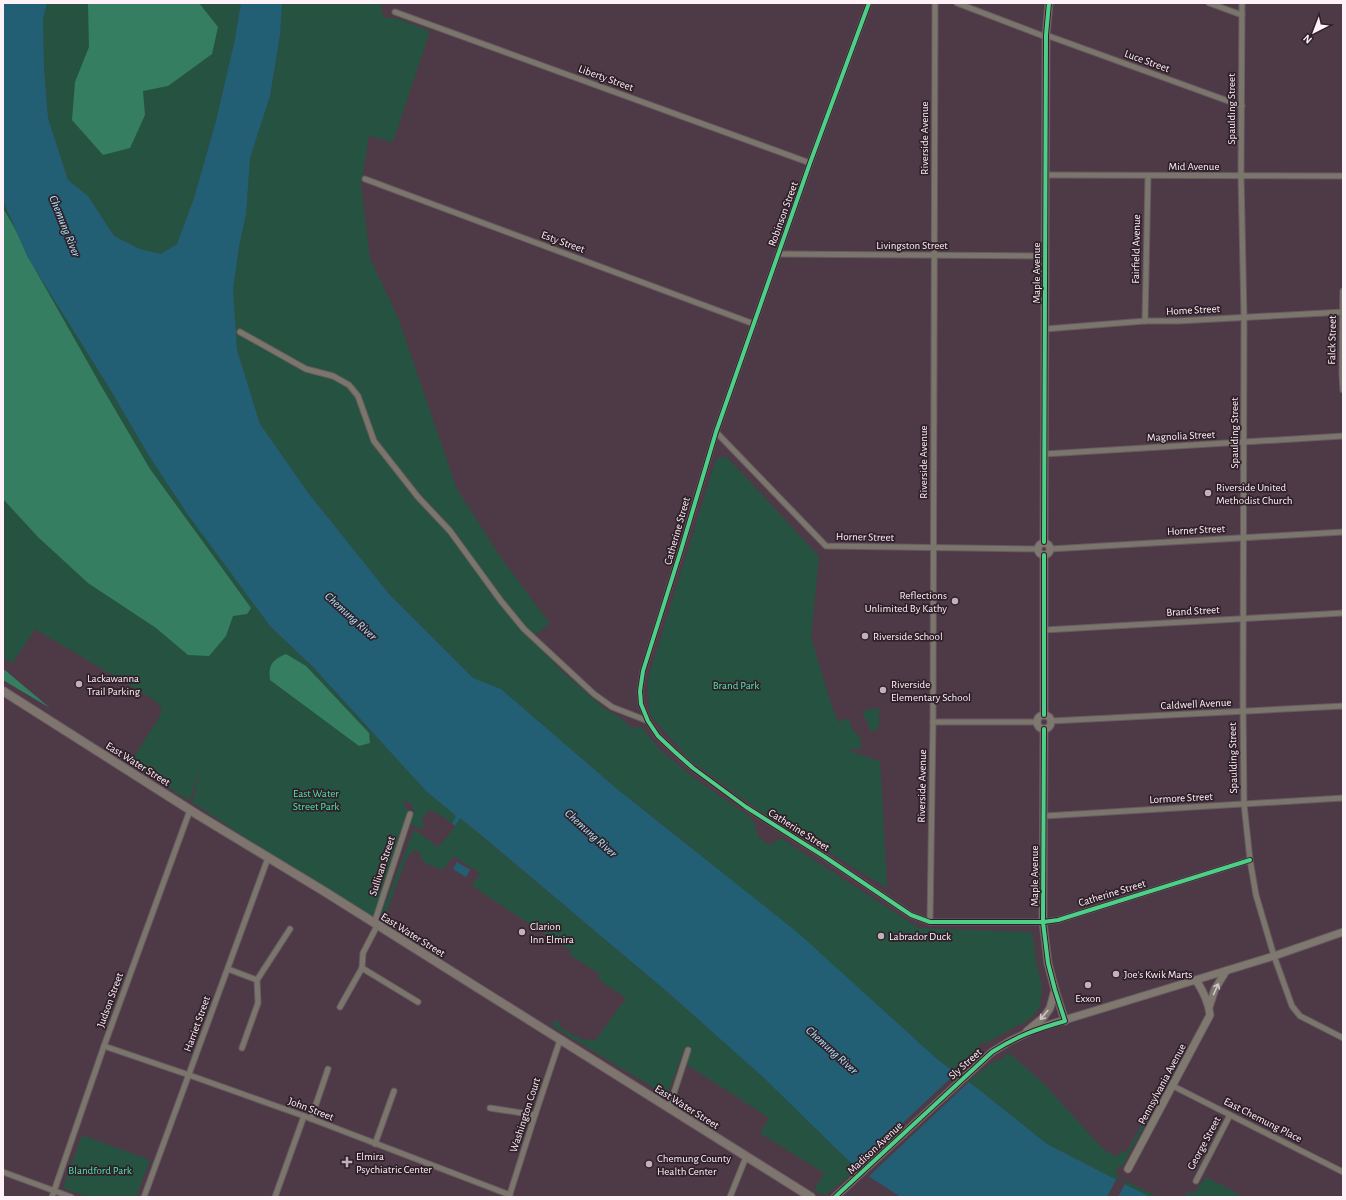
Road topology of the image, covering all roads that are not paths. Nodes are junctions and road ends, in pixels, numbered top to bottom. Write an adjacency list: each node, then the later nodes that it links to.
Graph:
1 (869, 3): 11 (street, Robinson Street)
2 (935, 3): 18 (street, Riverside Avenue)
3 (957, 3): 9 (street, Luce Street)
4 (1049, 3): 9 (main road, Maple Avenue)
5 (1209, 3): 8 (street)
6 (1242, 3): 8 (street, Spaulding Street)
7 (395, 12): 11 (street, Liberty Street)
8 (1242, 15): 10 (street, Spaulding Street)
9 (1046, 36): 10 (street, Luce Street); 12 (main road, Maple Avenue)
10 (1242, 106): 13 (street, Spaulding Street)
11 (810, 163): 17 (street, Robinson Street)
12 (1045, 175): 14 (street, Mid Avenue); 19 (main road, Maple Avenue)
13 (1241, 175): 14 (street, Mid Avenue); 15 (street, Mid Avenue); 22 (street, Spaulding Street)
14 (1148, 176): 23 (street, Fairfield Avenue)
15 (1343, 176)
16 (365, 179): 24 (street, Esty Street)
17 (778, 254): 18 (street, Livingston Street); 24 (street, Robinson Street)
18 (934, 255): 19 (street, Livingston Street); 35 (street, Riverside Avenue)
19 (1045, 256): 25 (main road, Maple Avenue)
20 (1343, 291): 21 (street, Falck Street)
21 (1343, 312): 22 (street, Home Street); 27 (street, Falck Street)
22 (1244, 317): 23 (street, Home Street); 30 (street, Spaulding Street)
23 (1144, 321): 25 (street, Home Street)
24 (754, 324): 28 (street, Robinson Street)
25 (1045, 328): 31 (main road, Maple Avenue)
26 (240, 332): 46 (street)
27 (1343, 390)
28 (716, 432): 35 (street, Horner Street); 46 (street, Catherine Street)
29 (1343, 436): 30 (street, Magnolia Street)
30 (1244, 442): 31 (street, Magnolia Street); 33 (street, Spaulding Street)
31 (1045, 454): 34 (main road, Maple Avenue)
32 (1343, 532): 33 (street, Horner Street)
33 (1244, 538): 36 (street, Horner Street); 40 (street, Spaulding Street)
34 (1044, 542): 36 (main road); 37 (main road)
35 (933, 548): 37 (street, Horner Street); 48 (street, Riverside Avenue)
36 (1050, 548): 38 (main road)
37 (1038, 549): 38 (main road)
38 (1044, 555): 41 (main road)
39 (1343, 613): 40 (street, Brand Street)
40 (1243, 618): 41 (street, Brand Street); 44 (street, Spaulding Street)
41 (1044, 630): 45 (main road)
42 (3, 691): 53 (main road, East Water Street)
43 (1343, 706): 44 (street, Caldwell Avenue)
44 (1243, 711): 47 (street, Caldwell Avenue); 52 (street, Spaulding Street)
45 (1044, 715): 47 (main road); 49 (main road)
46 (648, 721): 58 (street, Catherine Street)
47 (1051, 721): 50 (main road)
48 (933, 722): 49 (street); 58 (street, Riverside Avenue)
49 (1038, 722): 50 (main road)
50 (1044, 729): 55 (main road, Maple Avenue)
51 (1343, 798): 52 (street, Lormore Street)
52 (1244, 804): 55 (street, Lormore Street); 57 (street, Spaulding Street)
53 (190, 810): 56 (main road, East Water Street); 77 (street, Judson Street)
54 (410, 814): 60 (street, Sullivan Street)
55 (1044, 816): 59 (main road, Maple Avenue)
56 (268, 858): 60 (main road, East Water Street); 65 (street, Harriet Street)
57 (1250, 860): 59 (street, Catherine Street); 63 (street, Spaulding Street)
58 (930, 922): 59 (street, Catherine Street)
59 (1043, 922): 69 (main road, Maple Avenue)
60 (375, 925): 64 (street, Sullivan Street); 76 (main road, East Water Street)
61 (290, 928): 67 (street)
62 (1343, 932): 63 (main road)
63 (1274, 956): 66 (main road); 75 (street, Spaulding Street)
64 (362, 968): 70 (street); 71 (street, Sullivan Street)
65 (228, 969): 67 (street); 81 (street, Harriet Street)
66 (1226, 971): 68 (main road); 72 (main road, Pennsylvania Avenue, one-way to 66)
67 (257, 980): 78 (street)
68 (1196, 980): 72 (main road); 73 (main road, Sly Street)
69 (1055, 990): 73 (main road, Maple Avenue); 74 (main road, one-way to 74)
70 (418, 1002)
71 (340, 1007)
72 (1209, 1007): 82 (main road, Pennsylvania Avenue)
73 (1066, 1020): 74 (main road, Sly Street)
74 (1024, 1034): 86 (main road, Sly Street)
75 (1343, 1038)
76 (560, 1040): 85 (main road, East Water Street); 87 (street, Washington Court)
77 (104, 1046): 81 (street, John Street); 97 (street, Judson Street)
78 (242, 1048)
79 (688, 1050): 85 (street)
80 (328, 1069): 90 (street)
81 (189, 1075): 89 (street, John Street); 101 (street, Harriet Street)
82 (1173, 1086): 88 (street, East Chemung Place); 93 (main road, Pennsylvania Avenue)
83 (394, 1091): 91 (street)
84 (490, 1108): 87 (street)
85 (668, 1108): 92 (main road, East Water Street)
86 (927, 1112): 105 (main road, Madison Avenue)
87 (535, 1115): 98 (street, Washington Court)
88 (1230, 1115): 95 (street, East Chemung Place); 96 (street, George Street)
89 (304, 1116): 90 (street, John Street); 102 (street)
90 (311, 1119): 91 (street, John Street)
91 (375, 1144): 98 (street, John Street)
92 (746, 1157): 103 (street); 104 (main road, East Water Street)
93 (1128, 1169)
94 (3, 1172): 97 (street)
95 (1343, 1172)
96 (1196, 1181)
97 (54, 1191): 99 (street, Judson Street); 100 (street)
98 (510, 1196)
99 (52, 1197)
100 (71, 1197)
101 (144, 1197)
102 (275, 1197)
103 (730, 1197)
104 (811, 1197)
105 (835, 1197)

